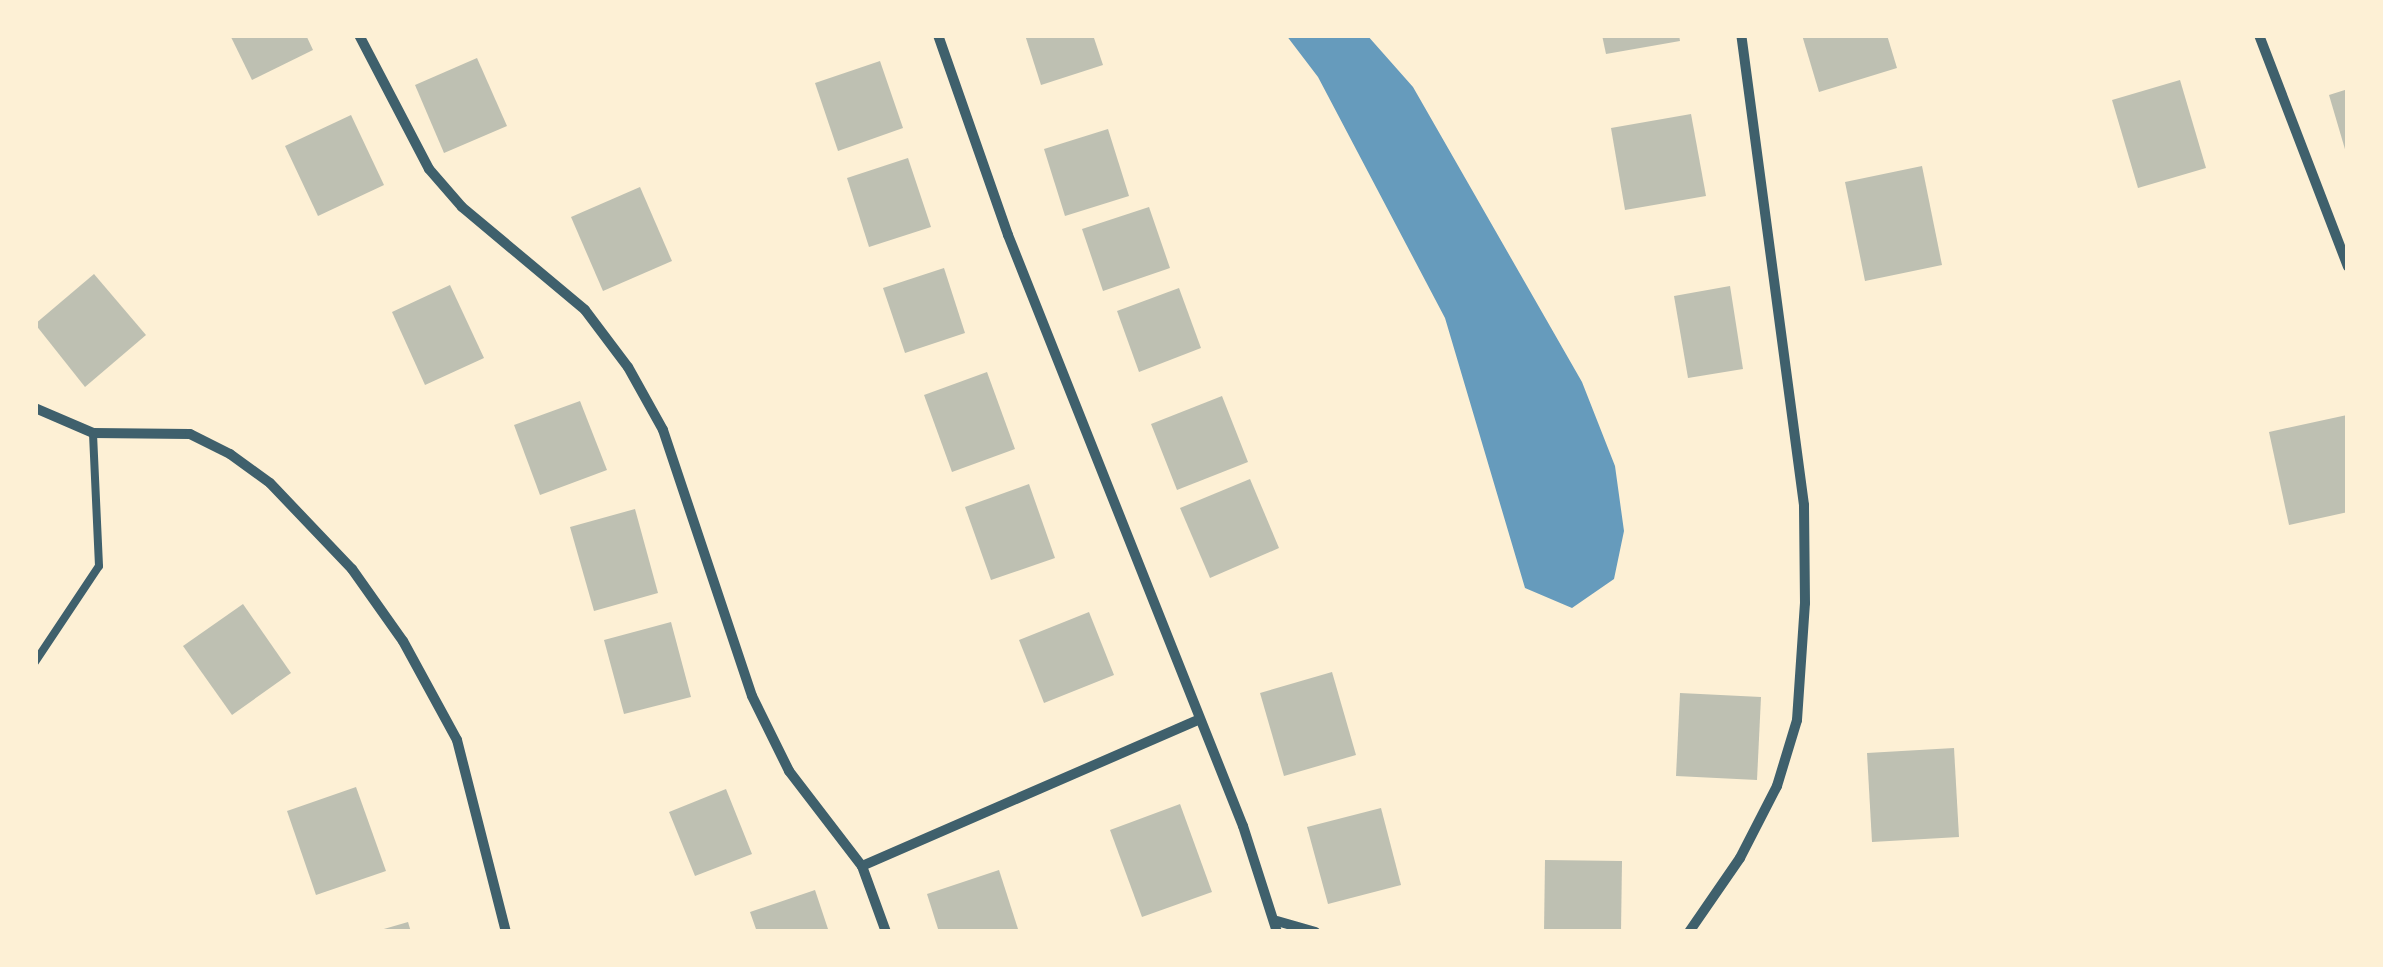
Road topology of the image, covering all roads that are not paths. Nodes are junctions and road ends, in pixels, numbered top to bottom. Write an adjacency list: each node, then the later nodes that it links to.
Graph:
1 (360, 35): 10 (street)
2 (938, 35): 9 (street)
3 (1741, 35): 15 (street)
4 (2259, 35): 5 (street)
5 (2348, 267)
6 (35, 408): 7 (street)
7 (93, 433): 8 (lane); 12 (street)
8 (35, 662)
9 (1196, 721): 10 (street); 11 (street)
10 (862, 866): 13 (street)
11 (1277, 926): 14 (street)
12 (506, 932)
13 (886, 932)
14 (1315, 932)
15 (1689, 932)

